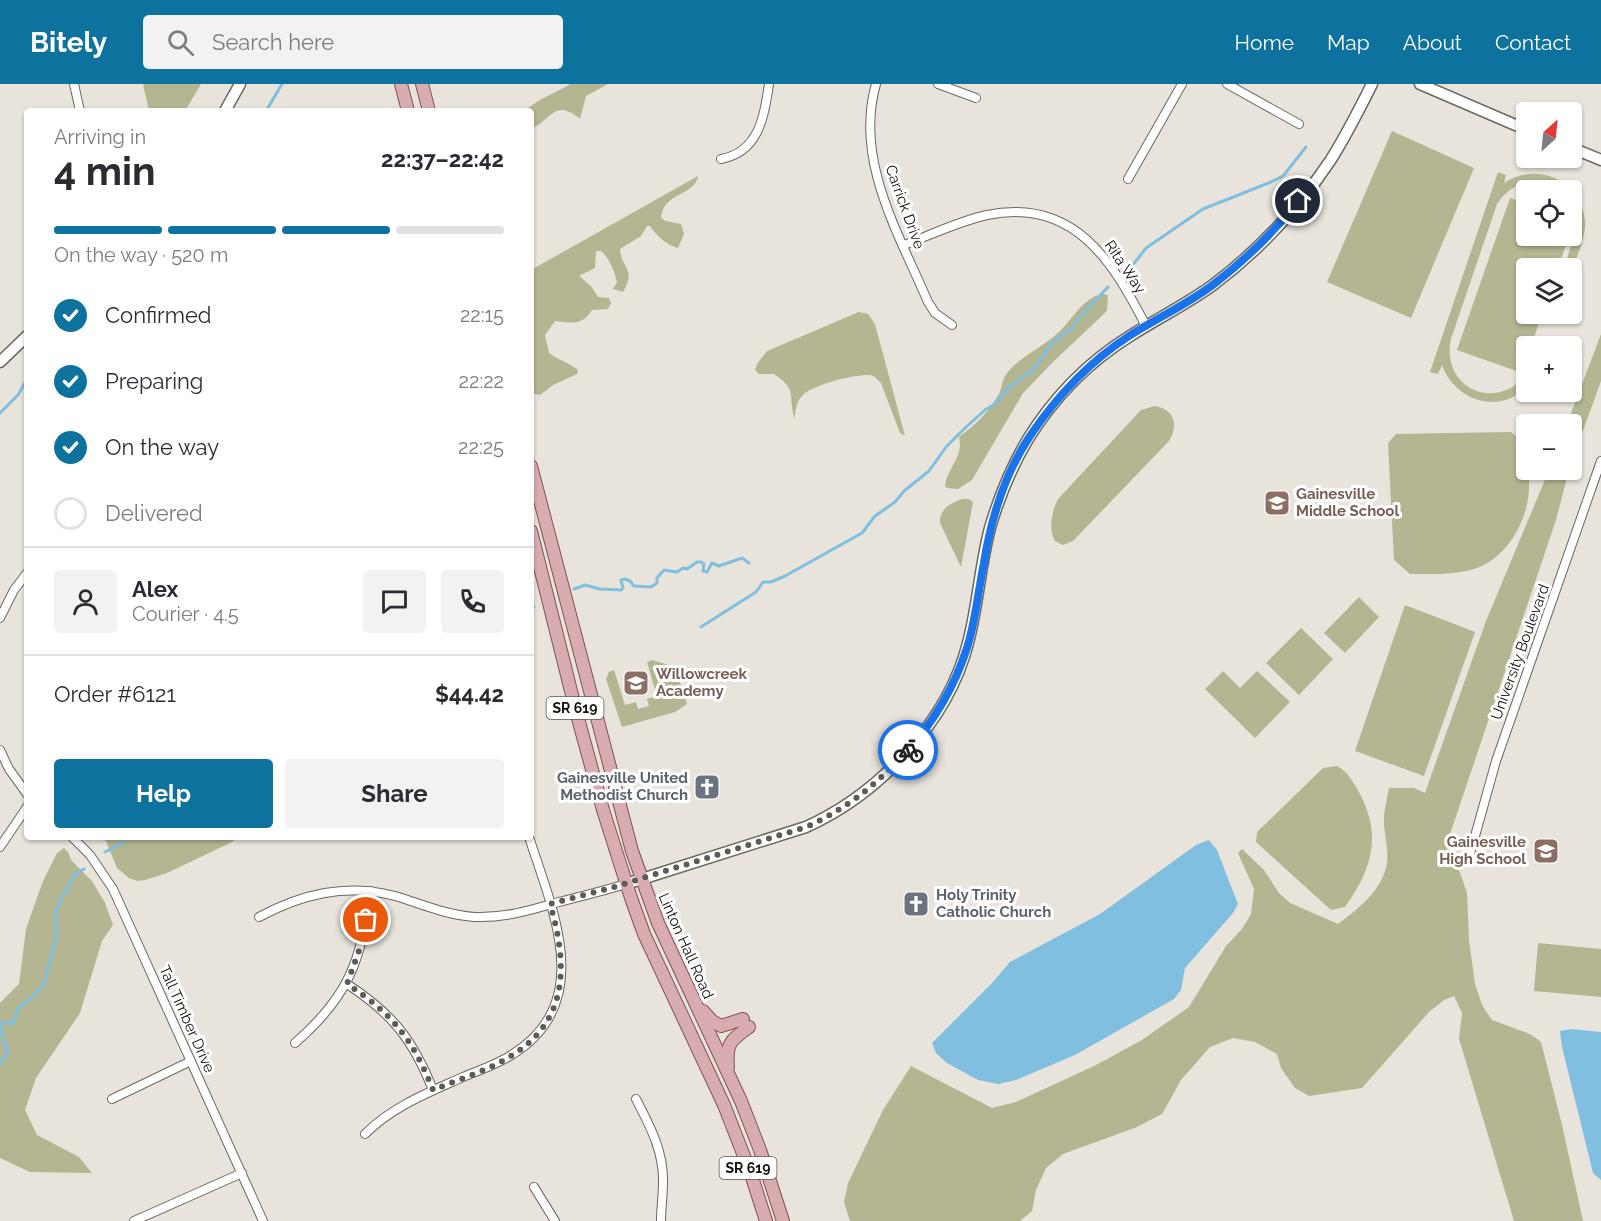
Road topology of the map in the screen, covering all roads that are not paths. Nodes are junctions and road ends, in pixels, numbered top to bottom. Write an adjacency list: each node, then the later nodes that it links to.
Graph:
1 (74, 84): 13 (street)
2 (240, 84): 14 (street)
3 (401, 84): 15 (main road)
4 (422, 84): 16 (main road)
5 (769, 84): 20 (street)
6 (876, 84): 23 (street, Carrick Drive)
7 (938, 84): 12 (street)
8 (1182, 84): 22 (street)
9 (1227, 84): 17 (street)
10 (1372, 84): 25 (street)
11 (1420, 84): 18 (street)
12 (976, 98)
13 (79, 108)
14 (227, 108)
15 (407, 108)
16 (428, 108)
17 (1299, 124)
18 (1516, 125)
19 (1582, 152): 21 (street)
20 (721, 159)
21 (1601, 160)
22 (1128, 179)
23 (904, 245): 24 (street, Carrick Drive); 25 (street, Rita Way)
24 (952, 325)
25 (1146, 326): 40 (street)
26 (24, 339): 27 (street)
27 (0, 362)
28 (1601, 461): 39 (street, University Boulevard)
29 (534, 478): 40 (main road, Linton Hall Road / SR 619)
30 (534, 543): 41 (main road, Linton Hall Road / SR 619)
31 (24, 577): 32 (street)
32 (0, 618)
33 (0, 750): 34 (street)
34 (24, 790)
35 (24, 811): 38 (street)
36 (75, 840): 48 (street, Tall Timber Drive)
37 (531, 840): 43 (street)
38 (0, 847)
39 (1470, 854)
40 (641, 879): 41 (street); 46 (main road, Linton Hall Road / SR 619)
41 (626, 884): 43 (street); 60 (main road, Linton Hall Road / SR 619)
42 (371, 891): 43 (street); 44 (street); 45 (street)
43 (550, 904): 50 (street)
44 (259, 917)
45 (347, 984): 47 (street); 50 (street)
46 (696, 1005): 49 (main road, Linton Hall Road / SR 619); 49 (main road)
47 (295, 1043)
48 (191, 1061): 51 (street); 54 (street, Tall Timber Drive)
49 (728, 1074): 61 (main road, Linton Hall Road / SR 619)
50 (433, 1090): 53 (street)
51 (112, 1099)
52 (636, 1099): 59 (street)
53 (364, 1134)
54 (242, 1173): 56 (street); 57 (street, Tall Timber Drive)
55 (534, 1187): 58 (street)
56 (134, 1221)
57 (264, 1221)
58 (555, 1221)
59 (662, 1221)
60 (766, 1221)
61 (783, 1221)

